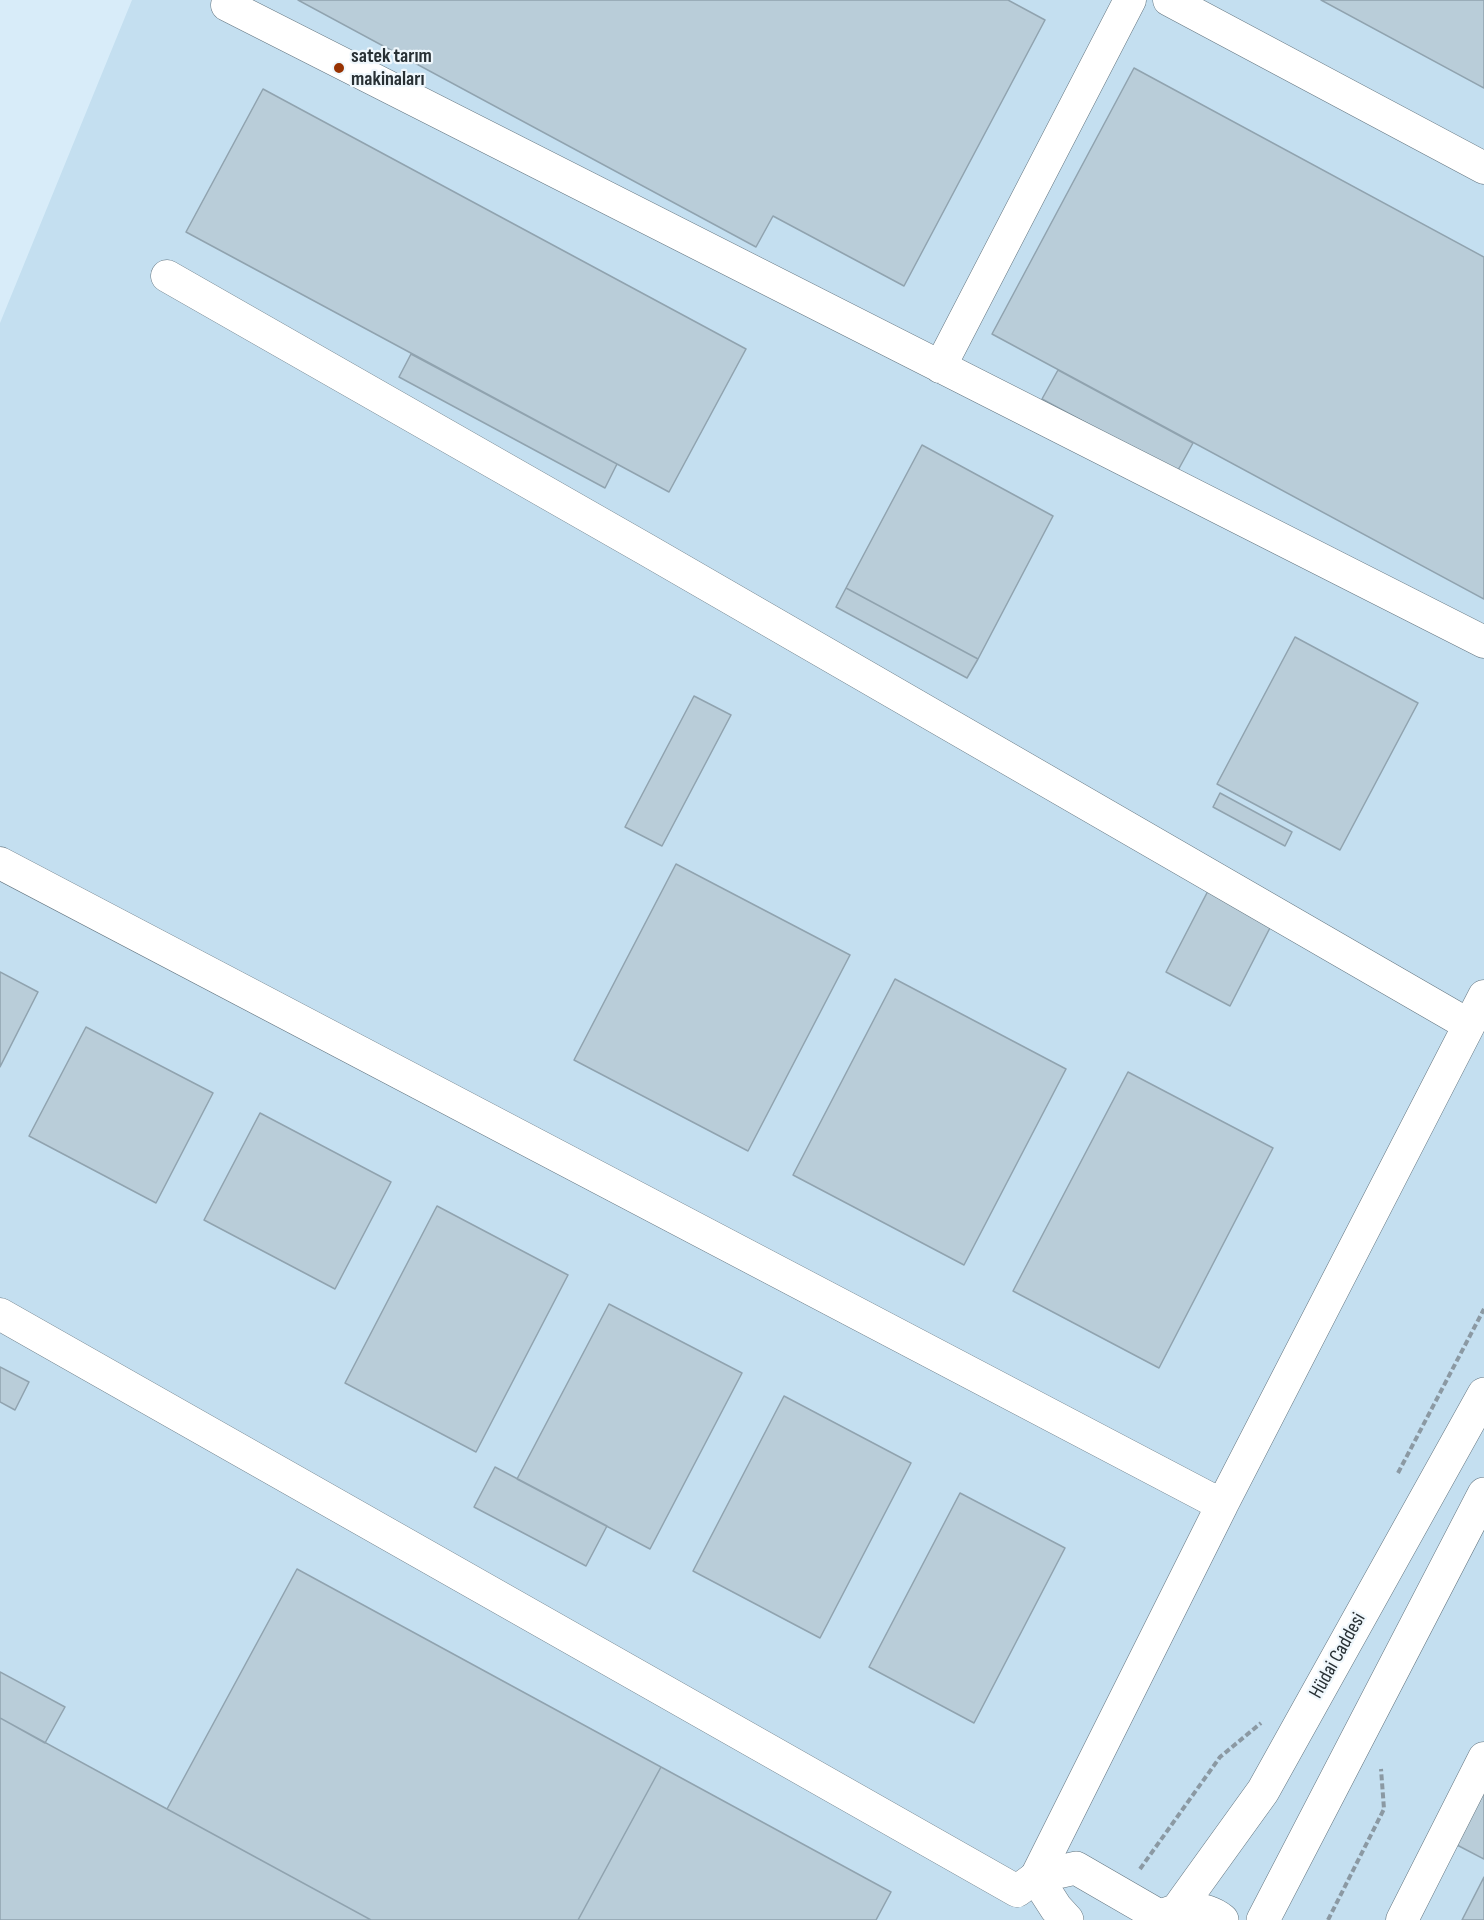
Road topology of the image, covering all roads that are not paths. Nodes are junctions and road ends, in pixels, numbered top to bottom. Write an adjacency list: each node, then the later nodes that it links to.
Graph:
1 (1130, 0): 6 (street)
2 (1169, 0): 4 (street)
3 (227, 5): 6 (street)
4 (1484, 168)
5 (167, 276): 10 (street)
6 (940, 367): 7 (street)
7 (1484, 642)
8 (0, 863): 14 (street)
9 (1484, 996): 10 (street)
10 (1469, 1025): 14 (street)
11 (0, 1314): 16 (street)
12 (1484, 1394): 17 (street, Hüdai Caddesi)
13 (1484, 1494): 20 (street)
14 (1222, 1505): 16 (street)
15 (1484, 1758): 21 (street)
16 (1036, 1877): 17 (street); 18 (street)
17 (1164, 1915): 19 (street)
18 (1067, 1920)
19 (1222, 1920)
20 (1263, 1920)
21 (1402, 1920)

